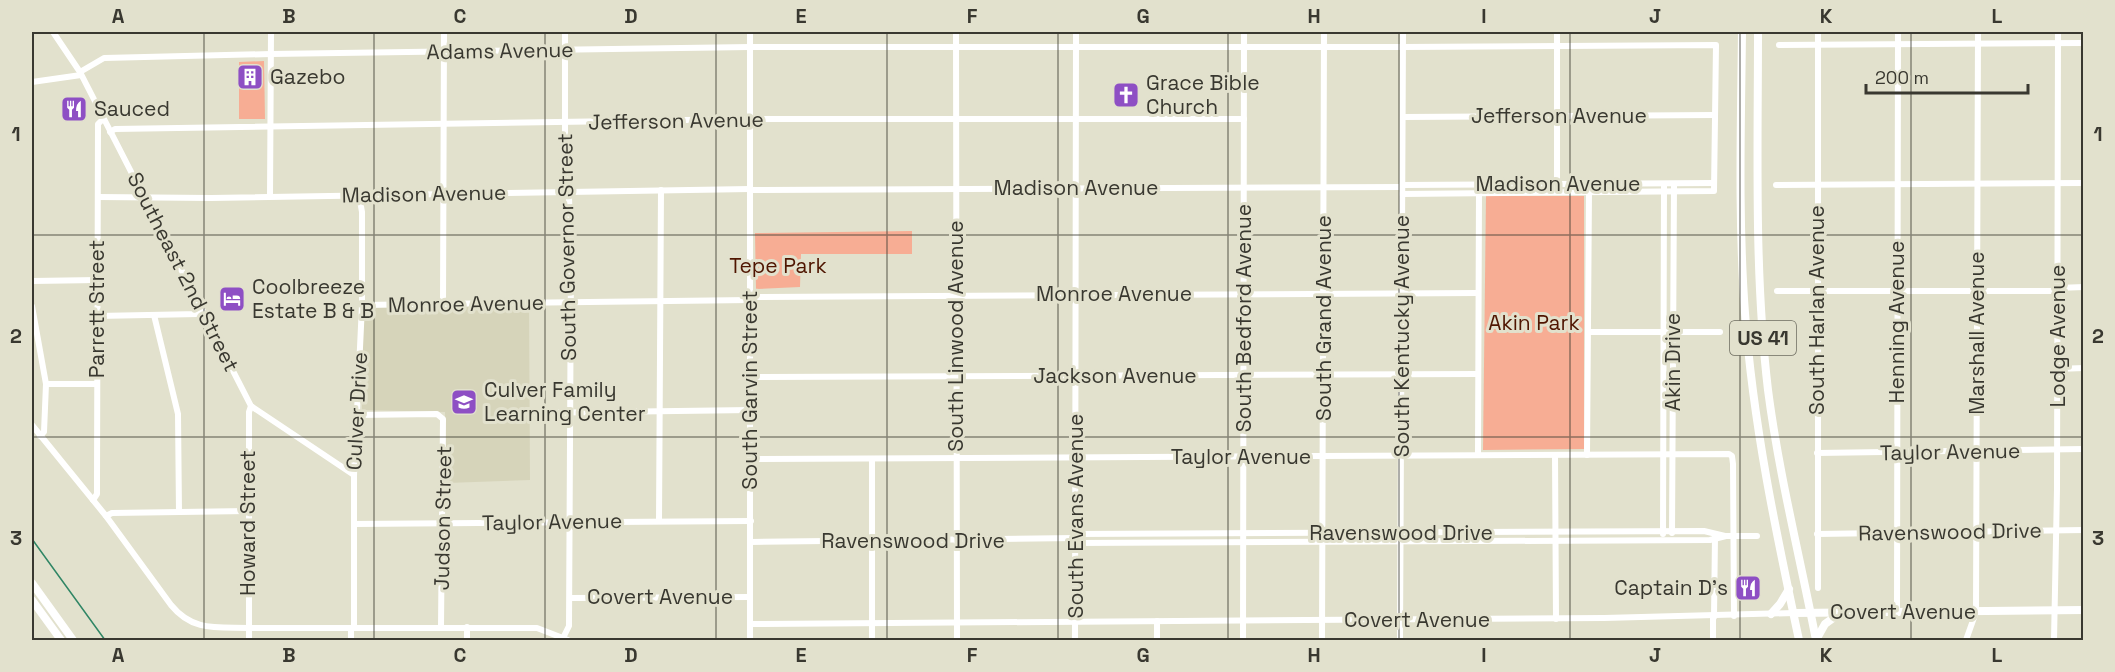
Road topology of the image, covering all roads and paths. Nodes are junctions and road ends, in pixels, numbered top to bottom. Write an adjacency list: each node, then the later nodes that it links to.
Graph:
1 (53, 32): 34 (street, Southeast 2nd Street)
2 (271, 32): 33 (street)
3 (444, 32): 32 (street)
4 (565, 32): 31 (street, South Governor Street)
5 (750, 32): 24 (street, South Garvin Street)
6 (956, 32): 25 (street, South Linwood Avenue)
7 (1076, 32): 26 (street, South Evans Avenue)
8 (1244, 32): 27 (street, South Bedford Avenue)
9 (1324, 32): 29 (street, South Grand Avenue)
10 (1403, 32): 30 (street, South Kentucky Avenue)
11 (1557, 32): 28 (street)
12 (1742, 32): 48 (highway, US 41)
13 (1758, 32): 49 (highway, US 41)
14 (1818, 32): 23 (street, South Harlan Avenue)
15 (1898, 32): 20 (street, Henning Avenue)
16 (1978, 32): 21 (street, Marshall Avenue)
17 (2058, 32): 18 (street, Lodge Avenue)
18 (2058, 43): 19 (street); 21 (street); 52 (street, Lodge Avenue)
19 (2084, 43)
20 (1898, 44): 21 (street); 23 (street); 58 (street, Henning Avenue)
21 (1978, 44): 51 (street, Marshall Avenue)
22 (1779, 45): 23 (street)
23 (1818, 45): 61 (street, South Harlan Avenue)
24 (750, 46): 25 (street, Adams Avenue); 31 (street, Adams Avenue); 40 (street, South Garvin Street)
25 (956, 46): 26 (street, Adams Avenue); 41 (street, South Linwood Avenue)
26 (1076, 46): 27 (street, Adams Avenue); 42 (street, South Evans Avenue)
27 (1244, 46): 29 (street, Adams Avenue); 43 (street, South Bedford Avenue)
28 (1557, 46): 30 (street, Adams Avenue); 36 (street, Adams Avenue); 37 (street)
29 (1324, 47): 30 (street, Adams Avenue); 62 (street, South Grand Avenue)
30 (1403, 47): 38 (street, South Kentucky Avenue)
31 (565, 50): 32 (street, Adams Avenue); 44 (street, South Governor Street)
32 (444, 52): 33 (street, Adams Avenue); 45 (street)
33 (271, 54): 34 (street, Adams Avenue); 46 (street)
34 (80, 74): 35 (street, Adams Avenue); 39 (street, Southeast 2nd Street)
35 (32, 82)
36 (1715, 115): 37 (street, Jefferson Avenue); 50 (street)
37 (1557, 116): 38 (street, Jefferson Avenue); 54 (street)
38 (1402, 117): 66 (street, South Kentucky Avenue)
39 (103, 119): 47 (street, Southeast 2nd Street); 79 (street, Parrett Street)
40 (750, 119): 41 (street, Jefferson Avenue); 44 (street, Jefferson Avenue); 68 (street, South Garvin Street)
41 (956, 119): 42 (street, Jefferson Avenue); 64 (street, South Linwood Avenue)
42 (1076, 119): 43 (street, Jefferson Avenue); 65 (street, South Evans Avenue)
43 (1244, 119): 63 (street, South Bedford Avenue)
44 (564, 122): 45 (street, Jefferson Avenue); 69 (street, South Governor Street)
45 (444, 124): 46 (street, Jefferson Avenue); 75 (street)
46 (270, 127): 47 (street, Jefferson Avenue); 78 (street)
47 (110, 132): 77 (street, Southeast 2nd Street)
48 (1742, 136): 49 (highway); 179 (highway, US 41)
49 (1758, 136): 187 (highway, US 41)
50 (1714, 183): 57 (street, Madison Avenue); 72 (street, Madison Avenue)
51 (1978, 183): 52 (street); 58 (street); 86 (street, Marshall Avenue)
52 (2058, 183): 53 (street); 83 (street, Lodge Avenue)
53 (2084, 183)
54 (1557, 184): 55 (street, Madison Avenue); 59 (street, Madison Avenue); 74 (street)
55 (1589, 184): 56 (street, Madison Avenue); 70 (street)
56 (1664, 184): 57 (street, Madison Avenue); 71 (street, Akin Drive)
57 (1674, 184): 72 (street, Akin Drive)
58 (1898, 184): 61 (street); 85 (street, Henning Avenue)
59 (1479, 185): 66 (street, Madison Avenue); 73 (street)
60 (1776, 185): 61 (street)
61 (1817, 185): 87 (street, South Harlan Avenue)
62 (1324, 187): 63 (street, Madison Avenue); 66 (street, Madison Avenue); 88 (street, South Grand Avenue)
63 (1244, 188): 65 (street, Madison Avenue); 92 (street, South Bedford Avenue)
64 (956, 189): 65 (street, Madison Avenue); 68 (street, Madison Avenue); 93 (street, South Linwood Avenue)
65 (1076, 189): 91 (street, South Evans Avenue)
66 (1402, 189): 73 (street, Madison Avenue); 89 (street, South Kentucky Avenue)
67 (661, 190): 68 (street, Madison Avenue); 69 (street, Madison Avenue); 95 (street)
68 (750, 190): 94 (street, South Garvin Street)
69 (567, 192): 75 (street, Madison Avenue); 96 (street, South Governor Street)
70 (1589, 192): 71 (street, Madison Avenue); 74 (street, Madison Avenue); 103 (street)
71 (1664, 192): 72 (street, Madison Avenue); 104 (street, Akin Drive)
72 (1674, 192): 105 (street, Akin Drive)
73 (1479, 193): 74 (street, Madison Avenue); 90 (street)
74 (1557, 193)
75 (443, 194): 76 (street, Madison Avenue); 97 (street)
76 (359, 195): 78 (street, Madison Avenue); 98 (street, Culver Drive)
77 (143, 196): 78 (street, Madison Avenue); 79 (street, Madison Avenue); 100 (street, Southeast 2nd Street)
78 (270, 196)
79 (98, 197): 81 (street, Parrett Street)
80 (32, 280): 81 (street)
81 (98, 280): 102 (street, Parrett Street)
82 (2084, 287): 83 (street)
83 (2058, 289): 86 (street); 108 (street, Lodge Avenue)
84 (1777, 291): 87 (street)
85 (1897, 291): 86 (street); 87 (street); 130 (street, Henning Avenue)
86 (1978, 291): 128 (street, Marshall Avenue)
87 (1817, 292): 129 (street, South Harlan Avenue)
88 (1324, 293): 89 (street, Monroe Avenue); 92 (street, Monroe Avenue); 111 (street, South Grand Avenue)
89 (1402, 293): 90 (street, Monroe Avenue); 112 (street, South Kentucky Avenue)
90 (1478, 293): 109 (street)
91 (1076, 294): 92 (street, Monroe Avenue); 93 (street, Monroe Avenue); 114 (street, South Evans Avenue)
92 (1245, 294): 110 (street, South Bedford Avenue)
93 (956, 295): 94 (street, Monroe Avenue); 113 (street, South Linwood Avenue)
94 (750, 298): 95 (street, Monroe Avenue); 115 (street, South Garvin Street)
95 (660, 301): 96 (street, Monroe Avenue); 120 (street)
96 (571, 302): 97 (street, Monroe Avenue); 122 (street, South Governor Street)
97 (443, 304): 98 (street, Monroe Avenue)
98 (362, 305): 123 (street, Culver Drive)
99 (32, 306): 116 (street)
100 (203, 311): 101 (street); 118 (street, Southeast 2nd Street)
101 (154, 315): 102 (street); 146 (street)
102 (97, 316): 117 (street, Parrett Street)
103 (1588, 332): 104 (street); 135 (street)
104 (1663, 332): 105 (street); 131 (street, Akin Drive)
105 (1673, 332): 106 (street); 132 (street, Akin Drive)
106 (1720, 332)
107 (2084, 368): 108 (street)
108 (2057, 369): 127 (street, Lodge Avenue)
109 (1478, 374): 112 (street, Jackson Avenue); 133 (street)
110 (1244, 375): 111 (street, Jackson Avenue); 114 (street, Jackson Avenue); 139 (street, South Bedford Avenue)
111 (1323, 375): 112 (street, Jackson Avenue); 136 (street, South Grand Avenue)
112 (1401, 375): 137 (street, South Kentucky Avenue)
113 (956, 376): 114 (street, Jackson Avenue); 115 (street, Jackson Avenue); 140 (street, South Linwood Avenue)
114 (1076, 376): 138 (street, South Evans Avenue)
115 (751, 377): 119 (street, South Garvin Street)
116 (46, 384): 117 (street); 125 (street)
117 (97, 384): 144 (street, Parrett Street)
118 (251, 406): 143 (street, Southeast 2nd Street); 145 (street, Howard Street)
119 (751, 410): 120 (street); 141 (street, South Garvin Street)
120 (660, 411): 122 (street); 148 (street)
121 (529, 413): 122 (street)
122 (570, 413): 150 (street, South Governor Street)
123 (356, 415): 143 (street, Culver Drive); 152 (street, Judson Street)
124 (32, 425): 125 (street)
125 (40, 436): 144 (street)
126 (2084, 449): 127 (street, Taylor Avenue)
127 (2057, 450): 128 (street, Taylor Avenue); 156 (street, Lodge Avenue)
128 (1977, 452): 130 (street, Taylor Avenue); 158 (street, Marshall Avenue)
129 (1817, 453): 130 (street, Taylor Avenue); 163 (street, South Harlan Avenue)
130 (1897, 453): 161 (street, Henning Avenue)
131 (1663, 454): 132 (street, Taylor Avenue); 135 (street, Taylor Avenue); 154 (street, Akin Drive)
132 (1672, 454): 155 (street, Akin Drive); 165 (street, Taylor Avenue)
133 (1478, 455): 134 (street, Taylor Avenue); 137 (street, Taylor Avenue)
134 (1556, 455): 135 (street, Taylor Avenue); 157 (street)
135 (1587, 455)
136 (1323, 456): 137 (street, Taylor Avenue); 139 (street, Taylor Avenue); 159 (street, South Grand Avenue)
137 (1401, 456): 160 (street, South Kentucky Avenue)
138 (1076, 457): 139 (street, Taylor Avenue); 140 (street, Taylor Avenue); 167 (street, South Evans Avenue)
139 (1243, 457): 162 (street, South Bedford Avenue)
140 (957, 458): 142 (street, Taylor Avenue); 171 (street, South Linwood Avenue)
141 (751, 459): 142 (street, Taylor Avenue); 149 (street, South Garvin Street)
142 (872, 459): 170 (street)
143 (354, 475): 151 (street, Culver Drive)
144 (93, 500): 147 (street)
145 (248, 511): 146 (street); 204 (street, Howard Street)
146 (179, 512): 147 (street)
147 (106, 516): 204 (street)
148 (659, 521): 149 (street, Taylor Avenue); 150 (street, Taylor Avenue)
149 (751, 521): 174 (street, South Garvin Street)
150 (570, 523): 152 (street, Taylor Avenue); 181 (street, South Governor Street)
151 (354, 524): 152 (street, Taylor Avenue); 205 (street, Culver Drive)
152 (442, 524): 202 (street, Judson Street)
153 (2084, 530): 156 (street, Ravenswood Drive)
154 (1663, 531): 155 (street, Ravenswood Drive); 157 (street, Ravenswood Drive); 168 (street, Akin Drive)
155 (1672, 531): 164 (street, Ravenswood Drive); 169 (street, Akin Drive)
156 (2055, 531): 158 (street, Ravenswood Drive); 183 (street, Lodge Avenue)
157 (1556, 532): 160 (street, Ravenswood Drive); 173 (street)
158 (1977, 532): 161 (street, Ravenswood Drive); 185 (street, Marshall Avenue)
159 (1323, 533): 160 (street, Ravenswood Drive); 162 (street, Ravenswood Drive); 176 (street, South Grand Avenue)
160 (1401, 533): 172 (street, South Kentucky Avenue)
161 (1897, 533): 163 (street, Ravenswood Drive); 188 (street, Henning Avenue)
162 (1243, 534): 167 (street, Ravenswood Drive); 175 (street, South Bedford Avenue)
163 (1817, 534): 178 (street, South Harlan Avenue)
164 (1715, 536): 165 (street, Ravenswood Drive); 169 (street, Ravenswood Drive); 192 (street)
165 (1735, 536): 166 (street, Ravenswood Drive); 191 (street)
166 (1757, 536)
167 (1075, 538): 171 (street, Ravenswood Drive); 175 (street, Ravenswood Drive); 197 (street, South Evans Avenue)
168 (1663, 540): 169 (street, Ravenswood Drive); 173 (street, Ravenswood Drive)
169 (1672, 540)
170 (872, 541): 171 (street, Ravenswood Drive); 174 (street, Ravenswood Drive); 200 (street)
171 (957, 541): 199 (street, South Linwood Avenue)
172 (1401, 541): 173 (street, Ravenswood Drive); 176 (street, Ravenswood Drive); 196 (street, South Kentucky Avenue)
173 (1557, 541): 193 (street)
174 (751, 542): 180 (street, South Garvin Street)
175 (1243, 542): 176 (street, Ravenswood Drive); 194 (street, South Bedford Avenue)
176 (1323, 542): 195 (street, South Grand Avenue)
177 (32, 583): 207 (highway)
178 (1818, 588)
179 (1789, 589): 186 (highway, US 41); 189 (highway)
180 (750, 597): 181 (street, Covert Avenue); 201 (street, South Garvin Street)
181 (570, 598): 211 (street, South Governor Street)
182 (32, 600): 206 (highway)
183 (2055, 610): 184 (main road, Covert Avenue); 185 (main road, Covert Avenue); 224 (street, Lodge Avenue)
184 (2084, 610)
185 (1976, 612): 188 (main road, Covert Avenue); 223 (street, Marshall Avenue)
186 (1794, 613): 187 (main road, Covert Avenue); 189 (street, Covert Avenue); 221 (highway, US 41)
187 (1810, 613): 190 (main road, Covert Avenue); 222 (highway, US 41)
188 (1897, 613): 190 (main road, Covert Avenue)
189 (1771, 614): 191 (street, Covert Avenue)
190 (1840, 614): 222 (highway)
191 (1734, 616): 192 (street, Covert Avenue)
192 (1713, 617): 193 (street, Covert Avenue); 220 (street)
193 (1556, 619): 196 (street, Covert Avenue)
194 (1243, 620): 195 (street, Covert Avenue); 198 (street, Covert Avenue); 217 (street, South Bedford Avenue)
195 (1322, 620): 196 (street, Covert Avenue); 218 (street, South Grand Avenue)
196 (1400, 620): 219 (street, South Kentucky Avenue)
197 (1075, 621): 198 (street, Covert Avenue); 199 (street, Covert Avenue); 215 (street, South Evans Avenue)
198 (1157, 621): 216 (street)
199 (957, 622): 200 (street, Covert Avenue); 214 (street, South Linwood Avenue)
200 (872, 623): 201 (street, Covert Avenue); 213 (street)
201 (750, 624): 212 (street, South Garvin Street)
202 (441, 627): 203 (street); 205 (street)
203 (467, 627): 210 (street); 211 (street)
204 (249, 628): 205 (street); 208 (street, Howard Street)
205 (352, 628): 209 (street, Culver Drive)
206 (61, 640)
207 (73, 640)
208 (249, 640)
209 (351, 640)
210 (467, 640)
211 (564, 640)
212 (750, 640)
213 (872, 640)
214 (957, 640)
215 (1075, 640)
216 (1157, 640)
217 (1243, 640)
218 (1322, 640)
219 (1400, 640)
220 (1713, 640)
221 (1799, 640)
222 (1816, 640)
223 (1966, 640)
224 (2054, 640)

